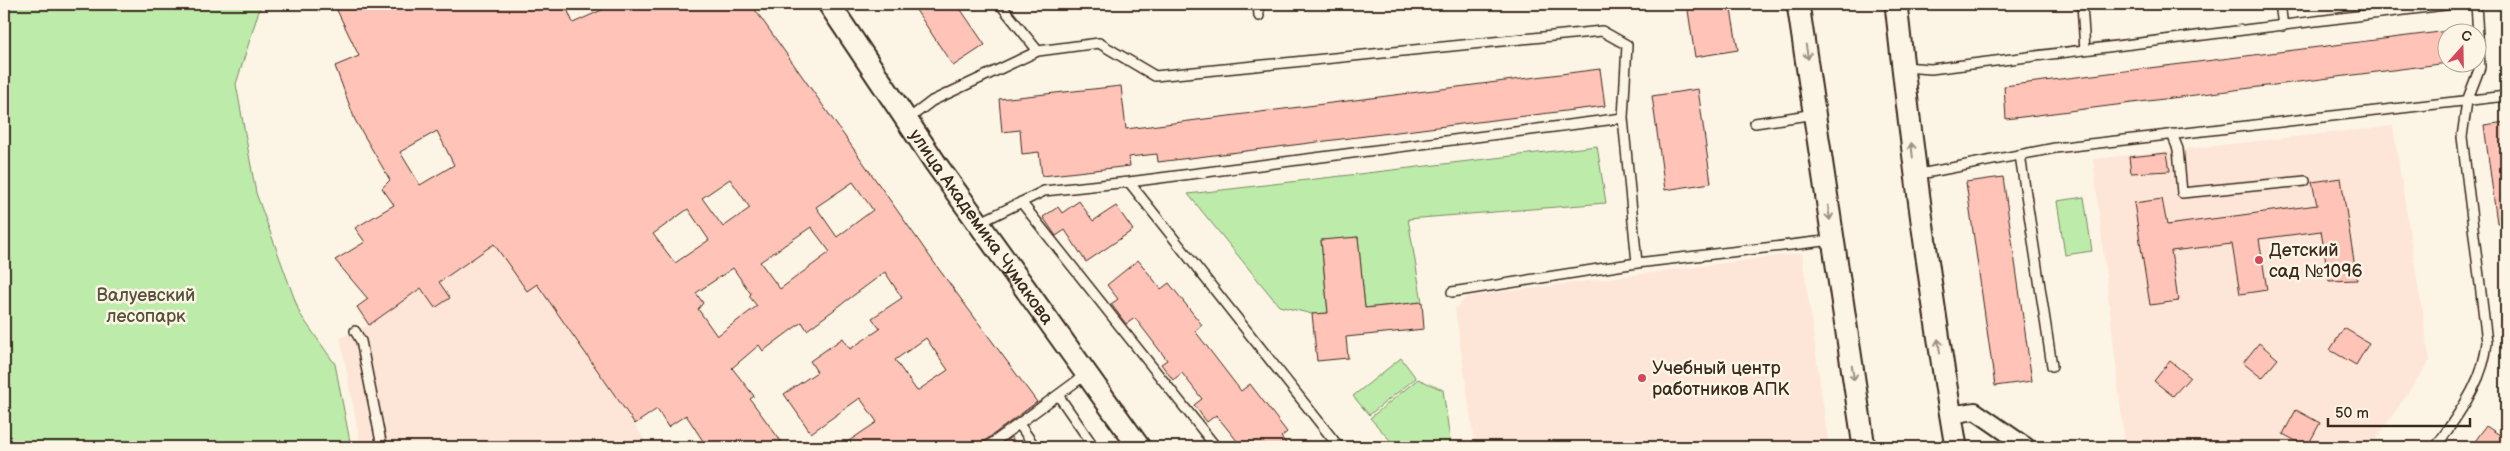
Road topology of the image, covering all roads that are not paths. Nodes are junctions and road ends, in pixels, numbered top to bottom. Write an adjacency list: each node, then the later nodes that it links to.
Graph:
1 (829, 4): 19 (street, улица Академика Чумакова)
2 (1000, 4): 13 (lane)
3 (1258, 4): 10 (lane)
4 (1798, 4): 17 (street, one-way to 17)
5 (1896, 4): 14 (street)
6 (2082, 4): 12 (lane)
7 (2280, 4): 11 (lane)
8 (2453, 4): 11 (lane)
9 (2476, 4): 16 (lane)
10 (1259, 16)
11 (2283, 26): 12 (lane)
12 (2085, 50): 14 (lane)
13 (1038, 51): 18 (lane); 19 (lane)
14 (1903, 67): 23 (street, one-way to 14)
15 (2506, 96): 16 (lane)
16 (2468, 101): 21 (lane); 47 (lane)
17 (1816, 114): 20 (lane); 28 (street, one-way to 28)
18 (1623, 118): 25 (lane); 29 (lane)
19 (907, 120): 27 (street, улица Академика Чумакова)
20 (1755, 123)
21 (2172, 134): 22 (lane); 24 (lane)
22 (2020, 155): 23 (lane); 32 (lane)
23 (1915, 175): 35 (street, one-way to 23)
24 (2305, 181)
25 (1129, 182): 26 (lane); 43 (lane)
26 (1022, 202): 27 (lane); 42 (lane)
27 (979, 223): 33 (street, улица Академика Чумакова)
28 (1833, 240): 29 (lane); 44 (street, one-way to 44)
29 (1637, 263): 30 (lane)
30 (1452, 292)
31 (355, 331): 37 (lane)
32 (2052, 366)
33 (1086, 374): 34 (lane); 41 (street, улица Академика Чумакова)
34 (1058, 395): 36 (lane); 40 (lane)
35 (1950, 415): 45 (street); 46 (street)
36 (1019, 424): 38 (lane); 39 (lane)
37 (382, 447)
38 (987, 447)
39 (1035, 447)
40 (1094, 447)
41 (1140, 447)
42 (1216, 447)
43 (1339, 447)
44 (1864, 447)
45 (1956, 447)
46 (2027, 447)
47 (2436, 447)

